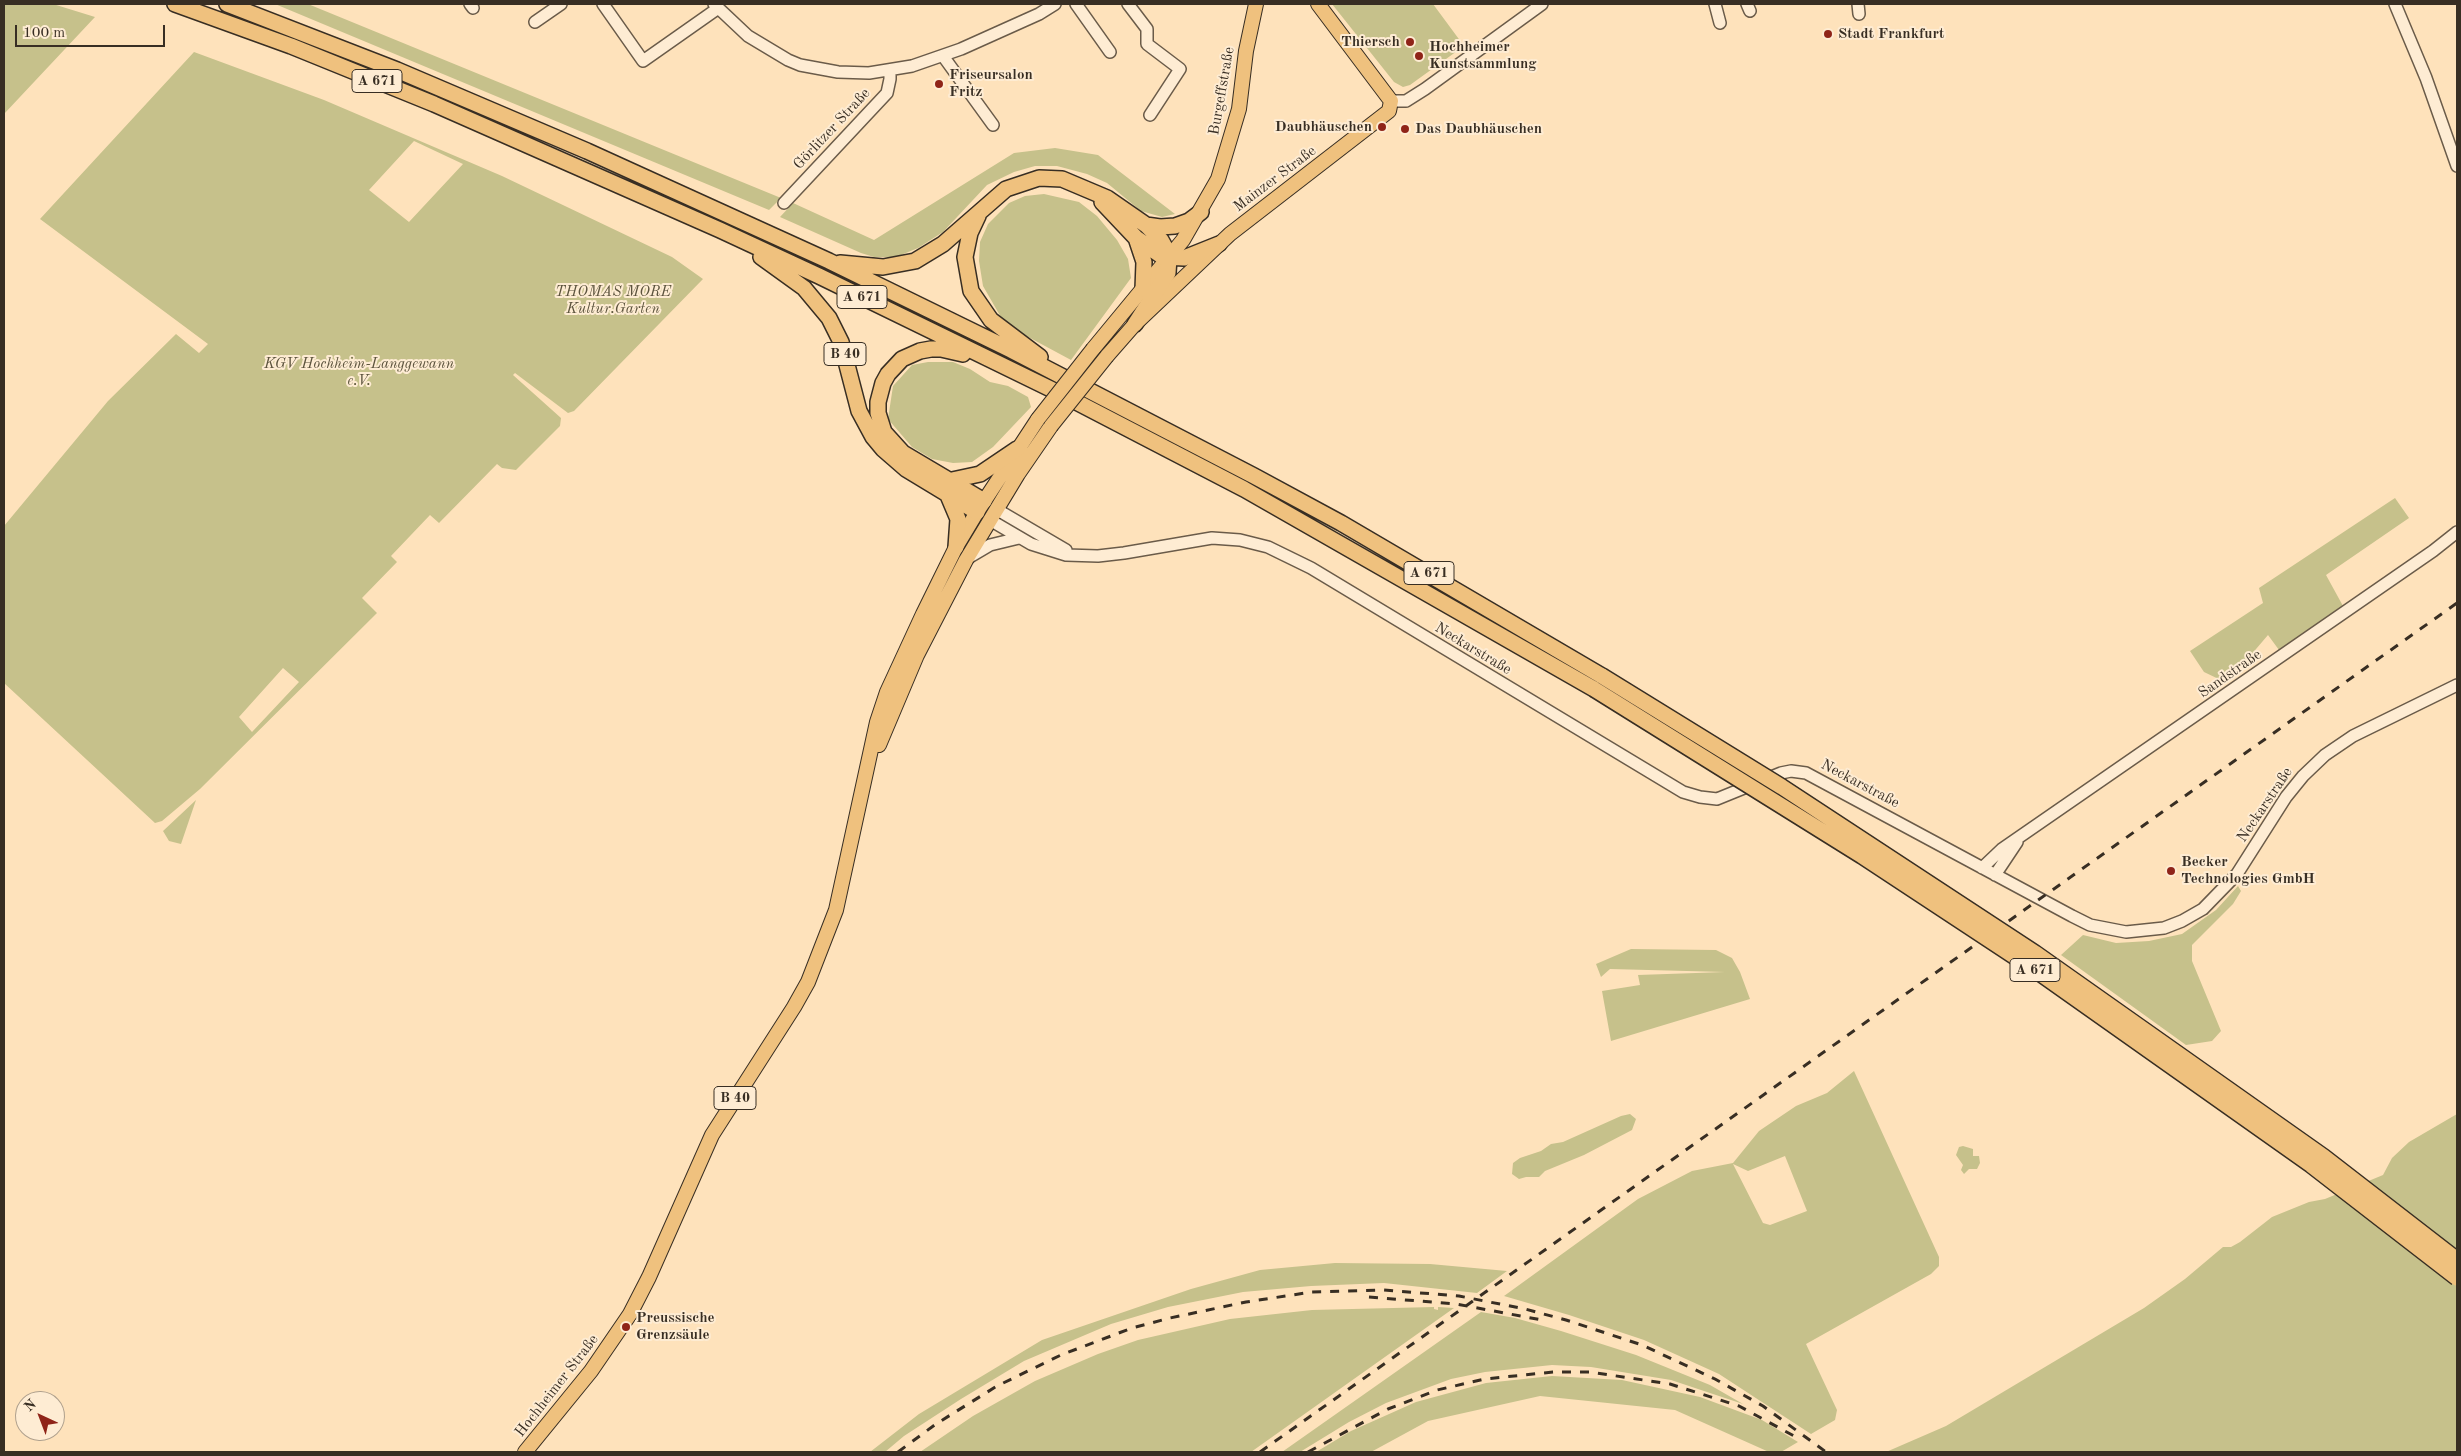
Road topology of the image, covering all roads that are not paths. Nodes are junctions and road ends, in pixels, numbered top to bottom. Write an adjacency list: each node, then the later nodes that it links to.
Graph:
1 (175, 4): 28 (highway, A 671)
2 (227, 4): 32 (highway, A 671)
3 (561, 4): 14 (street)
4 (603, 4): 13 (street)
5 (1055, 4): 17 (street)
6 (1076, 4): 16 (street)
7 (1128, 4): 20 (street)
8 (1256, 4): 26 (main road, Burgeffstraße)
9 (1318, 4): 19 (main road)
10 (1715, 4): 15 (street)
11 (2395, 4): 22 (street)
12 (1538, 5): 19 (street)
13 (715, 6): 18 (street)
14 (535, 22)
15 (1720, 24)
16 (1110, 52)
17 (943, 56): 18 (street); 21 (street)
18 (890, 70): 24 (street, Görlitzer Straße)
19 (1391, 101): 30 (main road, Mainzer Straße)
20 (1150, 116)
21 (993, 125)
22 (2457, 166)
23 (1084, 187): 25 (highway); 27 (highway); 29 (highway)
24 (784, 203)
25 (988, 204): 32 (highway); 36 (highway)
26 (1201, 212): 27 (highway); 31 (main road, Burgeffstraße)
27 (1146, 225): 31 (highway)
28 (720, 230): 35 (highway, A 671); 38 (highway, B 40)
29 (1136, 238): 31 (highway); 33 (highway)
30 (1219, 244): 31 (highway); 34 (main road, Mainzer Straße)
31 (1169, 258): 33 (main road, B 40); 34 (highway)
32 (828, 261): 36 (highway, A 671)
33 (1143, 288): 37 (main road, B 40, bridge)
34 (1135, 324): 39 (main road, B 40, bridge)
35 (1003, 366): 38 (highway); 45 (highway, A 671)
36 (1073, 382): 45 (highway, A 671)
37 (1017, 449): 38 (highway); 39 (main road, B 40)
38 (949, 487): 39 (highway); 42 (highway, B 40)
39 (987, 510): 41 (street, Neckarstraße); 42 (main road, B 40); 43 (street, Neckarstraße); 44 (main road, B 40)
40 (2457, 532): 48 (street, Sandstraße)
41 (1020, 538): 43 (street, Neckarstraße); 44 (street)
42 (956, 547): 47 (main road, B 40)
43 (1079, 555): 49 (street, Neckarstraße)
44 (966, 560): 47 (main road, B 40)
45 (1598, 682): 51 (highway, A 671, bridge); 52 (highway, A 671, bridge)
46 (2457, 686): 50 (street, Neckarstraße)
47 (864, 780): 53 (main road, Hochheimer Straße / B 40)
48 (2019, 838): 49 (street, Sandstraße); 50 (street, Sandstraße)
49 (1982, 868): 50 (street, Neckarstraße)
50 (1995, 875)
51 (2457, 1260)
52 (2457, 1278)
53 (525, 1452)

